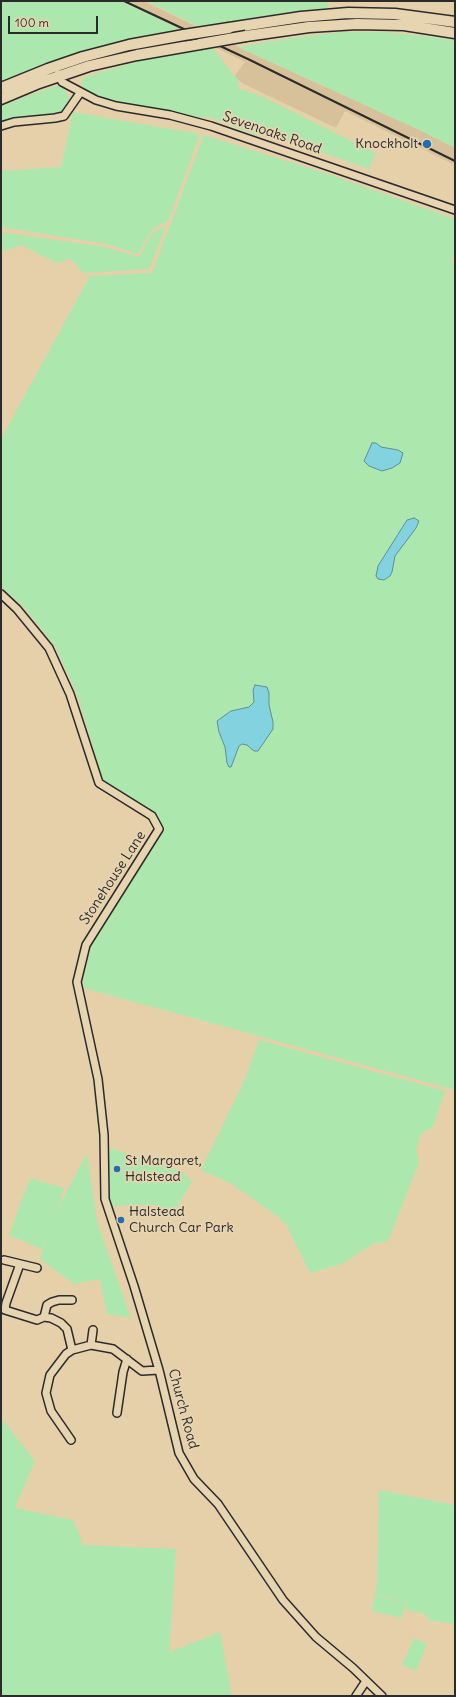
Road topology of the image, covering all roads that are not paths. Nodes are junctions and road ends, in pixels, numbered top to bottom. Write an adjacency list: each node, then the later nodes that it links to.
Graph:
1 (455, 22): 3 (highway, bridge)
2 (455, 33): 4 (highway, bridge)
3 (48, 69): 4 (street, Sevenoaks Road); 5 (highway)
4 (59, 76): 6 (street, Sevenoaks Road); 7 (highway)
5 (1, 88)
6 (80, 93): 8 (street); 9 (street, Sevenoaks Road)
7 (1, 99)
8 (1, 126)
9 (454, 210)
10 (1, 594): 11 (street, Stonehouse Lane)
11 (104, 1135): 21 (street, Church Road)
12 (4, 1260): 13 (street)
13 (20, 1264): 14 (street); 16 (street)
14 (37, 1268)
15 (72, 1300): 16 (street)
16 (44, 1317): 19 (street)
17 (93, 1330): 18 (street)
18 (91, 1345): 19 (street); 20 (street)
19 (72, 1350): 23 (street)
20 (127, 1359): 21 (street); 22 (street)
21 (159, 1370): 24 (street, Church Road)
22 (117, 1413)
23 (71, 1440)
24 (366, 1681): 25 (street); 26 (street, Church Road)
25 (356, 1696)
26 (382, 1696)

